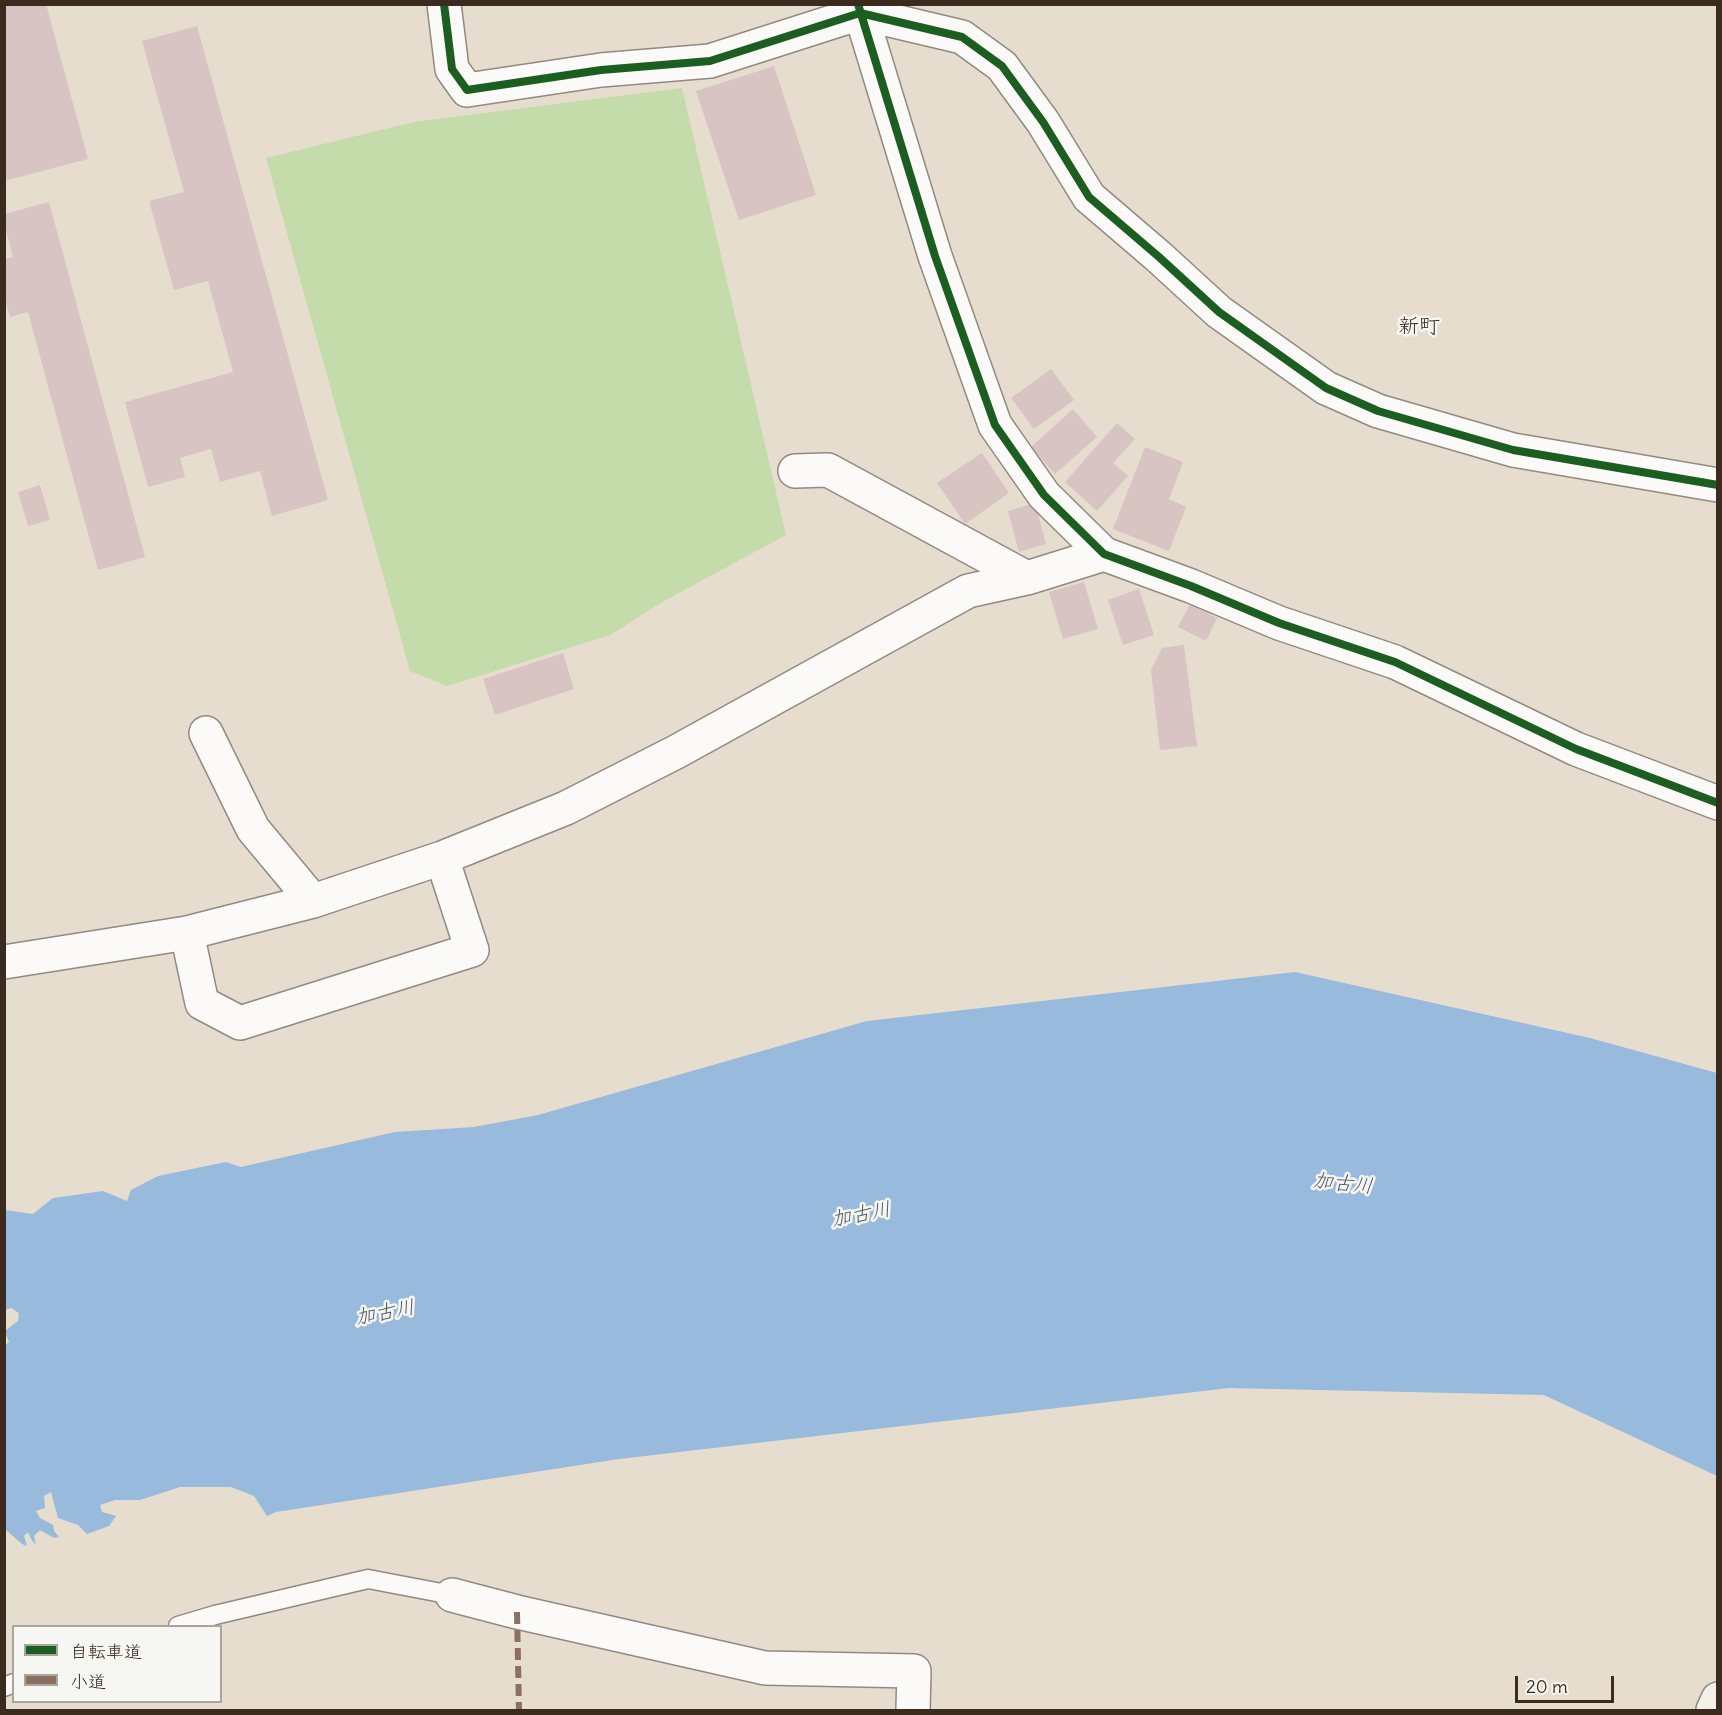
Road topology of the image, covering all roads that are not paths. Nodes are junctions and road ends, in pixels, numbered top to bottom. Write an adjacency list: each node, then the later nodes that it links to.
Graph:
1 (444, 4): 2 (street)
2 (859, 9): 4 (street); 5 (street)
3 (795, 471): 6 (street)
4 (1718, 485)
5 (1104, 554): 6 (street); 8 (street)
6 (1027, 578): 9 (street)
7 (206, 733): 10 (street)
8 (1718, 803)
9 (442, 858): 10 (street); 11 (street)
10 (313, 901): 11 (street)
11 (187, 933): 12 (street)
12 (4, 962)
13 (452, 1595): 14 (lane); 15 (street)
14 (181, 1625)
15 (913, 1710)

